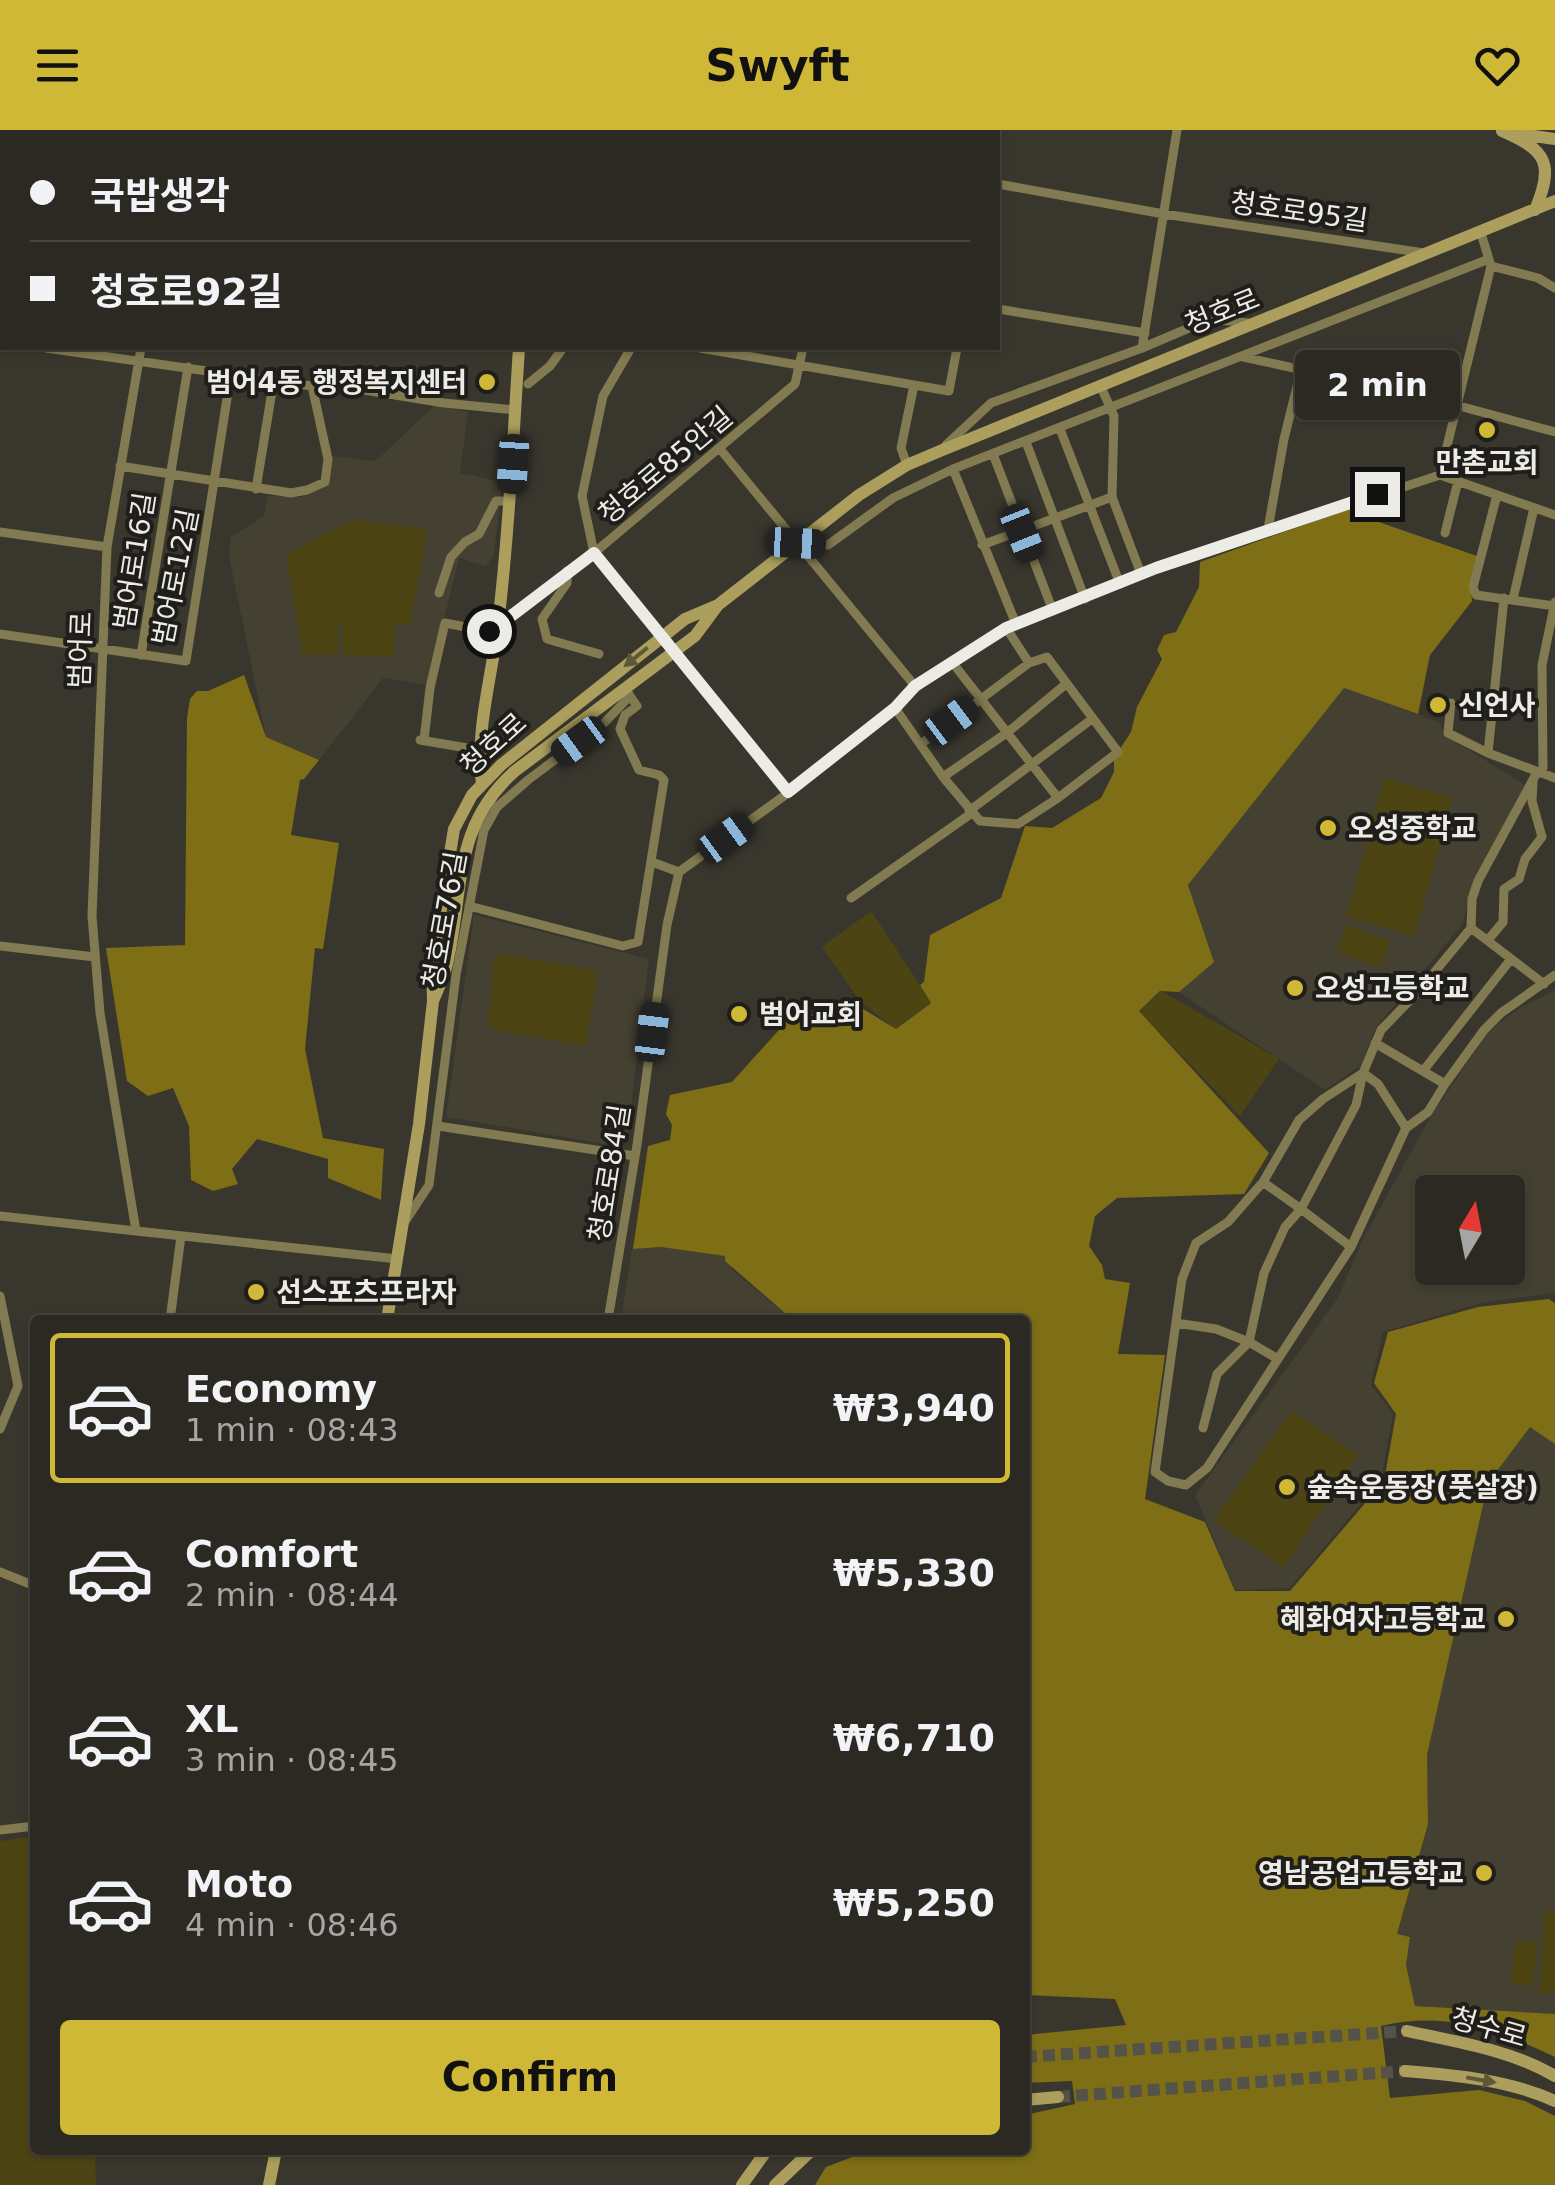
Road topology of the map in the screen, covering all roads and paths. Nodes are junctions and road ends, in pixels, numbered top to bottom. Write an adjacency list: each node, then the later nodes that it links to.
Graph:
1 (1176, 130): 8 (street)
2 (1500, 130): 3 (main road); 7 (main road)
3 (1555, 139)
4 (1000, 184): 8 (street, 청호로95길)
5 (1555, 201): 7 (main road, 청호로)
6 (1555, 210): 7 (main road)
7 (1534, 212): 9 (main road, 청호로)
8 (1164, 214): 10 (street, 청호로95길); 15 (street)
9 (1481, 234): 10 (main road, 청호로); 11 (street)
10 (1428, 254): 14 (main road, 청호로)
11 (1490, 262): 12 (street); 25 (street); 36 (street)
12 (1555, 288)
13 (1000, 309): 15 (street)
14 (1256, 324): 16 (street); 35 (main road, 청호로)
15 (1145, 333): 16 (street)
16 (1142, 348): 43 (street)
17 (63, 350): 26 (street)
18 (142, 350): 26 (street, 범어로)
19 (519, 350): 37 (main road)
20 (562, 350): 32 (street)
21 (631, 350): 67 (street)
22 (712, 350): 27 (street)
23 (803, 350): 27 (street, 청호로85안길)
24 (957, 350): 33 (street)
25 (1240, 356): 29 (street); 38 (street)
26 (140, 359): 28 (street); 46 (street, 범어로)
27 (800, 365): 33 (street); 42 (street, 청호로85안길)
28 (188, 367): 30 (street); 48 (street, 범어로16길)
29 (1301, 370): 36 (street); 60 (street)
30 (231, 374): 31 (street); 50 (street)
31 (274, 379): 34 (street); 52 (street)
32 (528, 384)
33 (914, 385): 45 (street)
34 (312, 386): 37 (street); 52 (street, 범어로16길)
35 (1102, 386): 38 (street); 43 (main road, 청호로)
36 (1458, 406): 40 (street); 49 (street)
37 (516, 410): 55 (main road)
38 (1110, 410): 39 (street); 54 (street)
39 (1060, 428): 41 (street); 56 (street)
40 (1555, 432)
41 (1026, 442): 44 (street); 59 (street)
42 (720, 449): 64 (street); 67 (street, 청호로85안길)
43 (940, 451): 45 (main road, 청호로)
44 (993, 454): 47 (street); 62 (street)
45 (907, 465): 64 (main road, 청호로)
46 (120, 466): 48 (street, 범어로16길); 66 (street, 범어로)
47 (953, 469): 64 (street); 65 (street)
48 (170, 474): 50 (street, 범어로16길); 84 (street, 범어로16길)
49 (1440, 475): 51 (street); 60 (street)
50 (216, 482): 52 (street, 범어로16길); 84 (street, 범어로12길)
51 (1458, 482): 53 (street); 63 (street)
52 (256, 489)
53 (1496, 495): 57 (street); 73 (street)
54 (1112, 497): 56 (street); 69 (street)
55 (510, 501): 71 (street); 78 (main road)
56 (1089, 507): 59 (street); 70 (street)
57 (1534, 508): 58 (street); 73 (street)
58 (1555, 515)
59 (1054, 520): 62 (street); 72 (street)
60 (1268, 528): 69 (street)
61 (0, 532): 66 (street)
62 (1022, 533): 65 (street); 76 (street)
63 (1445, 533)
64 (796, 543): 75 (main road, 청호로); 88 (street)
65 (982, 545): 77 (street)
66 (108, 547): 81 (street, 범어로)
67 (594, 553): 68 (street, 청호로85안길); 80 (street)
68 (567, 572): 78 (street, 청호로85안길); 83 (street)
69 (1141, 574): 70 (street)
70 (1120, 584): 72 (street)
71 (440, 593)
72 (1085, 599): 76 (street)
73 (1509, 599): 74 (street); 97 (street)
74 (1554, 604): 99 (street)
75 (718, 605): 80 (main road, 청호로); 82 (main road, 청호로)
76 (1053, 611): 77 (street)
77 (1011, 626): 85 (street); 86 (street)
78 (498, 629): 96 (main road); 96 (street)
79 (0, 634): 81 (street, 범어로12길)
80 (661, 637): 82 (street); 102 (main road, 청호로, one-way to 102)
81 (102, 650): 84 (street, 범어로12길); 115 (street, 범어로)
82 (673, 652): 89 (main road, 청호로); 103 (street)
83 (599, 654)
84 (141, 655)
85 (952, 662): 88 (street); 90 (street)
86 (1029, 664): 87 (street); 90 (street)
87 (1066, 684): 93 (street); 94 (street)
88 (915, 686): 92 (street)
89 (628, 692): 108 (street); 111 (street, 청호로76길); 119 (main road, 청호로)
90 (982, 698): 94 (street); 95 (street)
91 (1451, 703): 97 (street)
92 (895, 708): 95 (street); 103 (street)
93 (1092, 719): 98 (street); 104 (street)
94 (1008, 732): 98 (street); 100 (street)
95 (920, 744): 100 (street)
96 (479, 750): 102 (main road)
97 (1488, 753): 99 (street)
98 (1032, 764): 104 (street); 105 (street)
99 (1536, 776): 101 (street); 106 (street); 112 (street)
100 (943, 777): 105 (street)
101 (1555, 778)
102 (482, 784): 119 (main road, 청호로)
103 (788, 792): 109 (street)
104 (1058, 798): 105 (street)
105 (970, 812): 110 (street)
106 (1542, 837): 107 (street); 113 (street)
107 (1555, 838)
108 (652, 862): 109 (street); 111 (street)
109 (679, 872): 126 (street, 청호로84길)
110 (851, 898)
111 (469, 906): 124 (street, 청호로76길)
112 (1471, 928): 113 (street); 120 (street)
113 (1488, 940): 116 (street)
114 (0, 946): 115 (street)
115 (95, 957): 131 (street, 범어로)
116 (1511, 958): 118 (street); 121 (street)
117 (1555, 975): 118 (street)
118 (1544, 984): 123 (street)
119 (433, 1001): 130 (main road, 청호로)
120 (1375, 1043): 121 (street); 122 (street)
121 (1423, 1071): 123 (street)
122 (1363, 1073): 125 (street); 127 (street); 128 (street)
123 (1445, 1084): 125 (street)
124 (438, 1126): 126 (street); 130 (street, 청호로76길)
125 (1406, 1128): 133 (street)
126 (636, 1156): 138 (street, 청호로84길)
127 (1263, 1182): 128 (street); 139 (street)
128 (1301, 1209): 133 (street); 140 (street)
129 (0, 1216): 131 (street)
130 (406, 1220): 134 (main road, 청호로)
131 (136, 1231): 132 (street)
132 (180, 1236): 134 (street); 136 (street)
133 (1351, 1247): 142 (street)
134 (398, 1260): 137 (main road, 청호로)
135 (0, 1296): 141 (street)
136 (171, 1315)
137 (388, 1315)
138 (609, 1315)
139 (1176, 1323): 140 (street); 142 (street)
140 (1249, 1342): 142 (street); 145 (street)
141 (6, 1354): 144 (street)
142 (1278, 1358)
143 (0, 1400): 144 (street)
144 (12, 1400): 146 (street)
145 (1203, 1428)
146 (0, 1429)
147 (0, 1572): 148 (street)
148 (30, 1584)
149 (30, 1827): 150 (street)
150 (0, 1830)
151 (1407, 2030): 153 (main road, 청수로)
152 (1404, 2071): 156 (main road, 청수로, one-way to 156)
153 (1555, 2076)
154 (1058, 2097): 155 (main road)
155 (1030, 2100)
156 (1555, 2101)
157 (275, 2155): 160 (main road)
158 (763, 2155): 161 (main road)
159 (807, 2155): 162 (main road)
160 (269, 2185)
161 (742, 2185)
162 (775, 2185)

